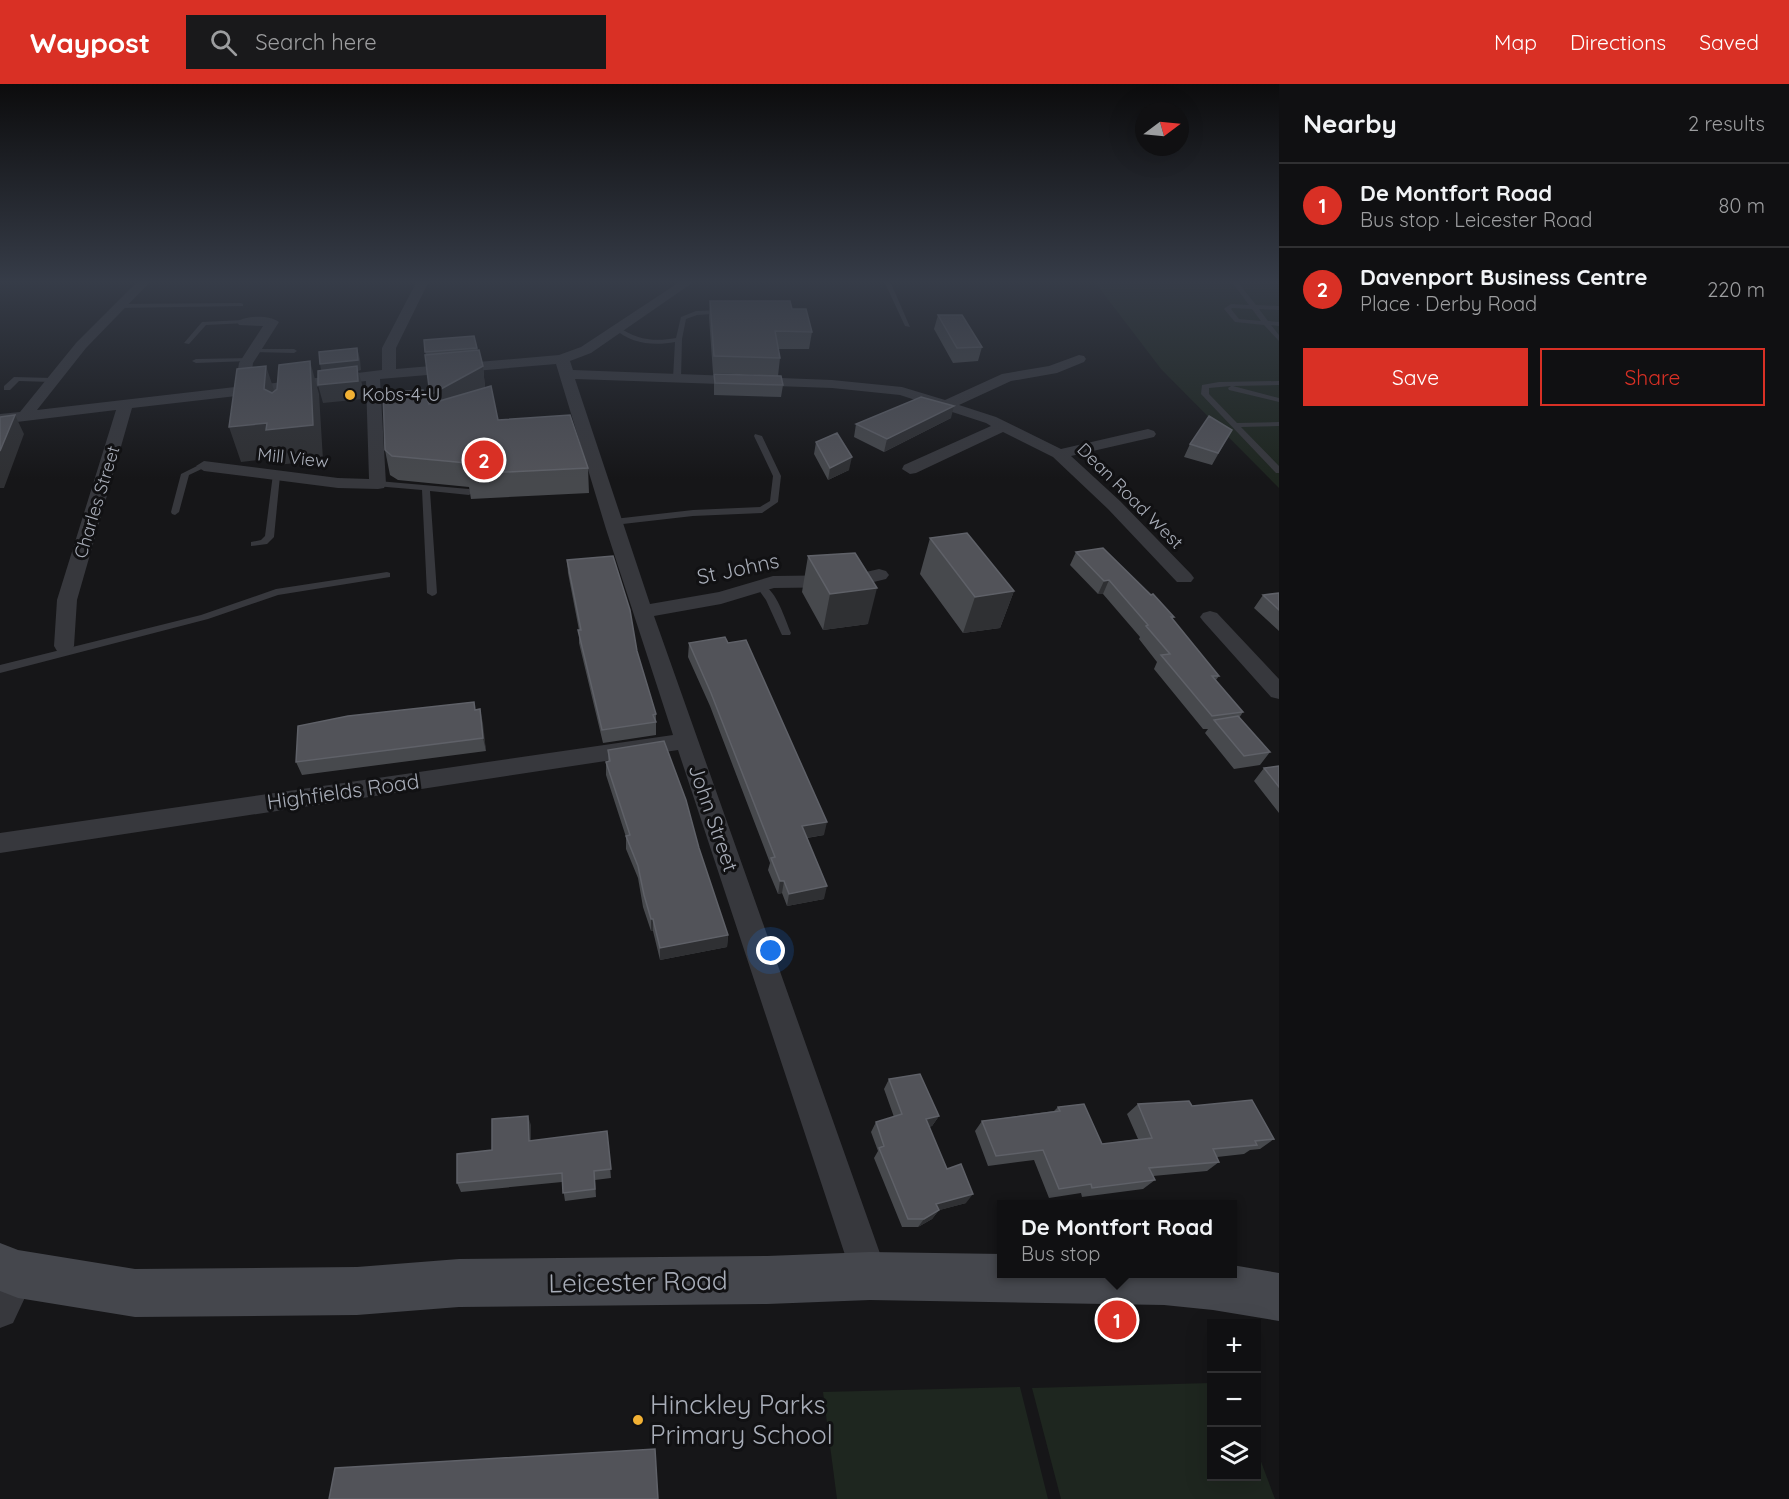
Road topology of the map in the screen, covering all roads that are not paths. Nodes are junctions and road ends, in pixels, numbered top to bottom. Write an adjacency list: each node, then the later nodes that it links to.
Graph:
1 (81, 347): 14 (street)
2 (256, 347): 7 (street)
3 (389, 347): 11 (street)
4 (590, 347): 8 (street)
5 (679, 347): 13 (lane)
6 (294, 351): 7 (lane)
7 (251, 355): 10 (lane); 18 (street)
8 (562, 359): 11 (street); 12 (street, John Street)
9 (1079, 359): 21 (street)
10 (196, 361)
11 (381, 375): 18 (street); 34 (street)
12 (567, 375): 13 (street, Dean Road West); 38 (street, John Street)
13 (677, 378): 21 (street, Dean Road West)
14 (52, 380): 17 (lane); 22 (street)
15 (1279, 383): 16 (lane)
16 (1219, 384): 19 (lane); 25 (lane)
17 (8, 388)
18 (242, 391): 20 (street)
19 (1279, 400)
20 (126, 403): 22 (street); 48 (street, Charles Street)
21 (946, 405): 26 (street, Dean Road West)
22 (25, 416): 23 (street)
23 (0, 419)
24 (1279, 424): 25 (lane)
25 (1235, 425): 32 (lane)
26 (1003, 426): 29 (street, Dean Road West); 31 (street)
27 (1148, 434): 29 (street)
28 (758, 436): 38 (lane)
29 (1059, 453): 42 (street, Dean Road West)
30 (204, 466): 33 (street, Mill View); 37 (lane)
31 (910, 469)
32 (1279, 471)
33 (276, 476): 34 (street, Mill View); 39 (lane)
34 (378, 484): 35 (lane)
35 (426, 489): 36 (lane); 44 (lane)
36 (469, 492)
37 (175, 512)
38 (614, 522): 45 (street, John Street)
39 (254, 544)
40 (387, 575): 49 (lane)
41 (879, 575): 43 (street, St Johns)
42 (1184, 578)
43 (761, 586): 45 (street, St Johns); 47 (lane)
44 (432, 593)
45 (644, 611): 51 (street, John Street)
46 (1210, 617): 50 (street)
47 (786, 633)
48 (64, 646)
49 (0, 669)
50 (1279, 692)
51 (686, 741): 52 (street, Highfields Road); 53 (street, John Street)
52 (0, 843)
53 (870, 1276): 54 (main road, Leicester Road); 55 (main road, Leicester Road)
54 (6, 1284)
55 (1279, 1297)

